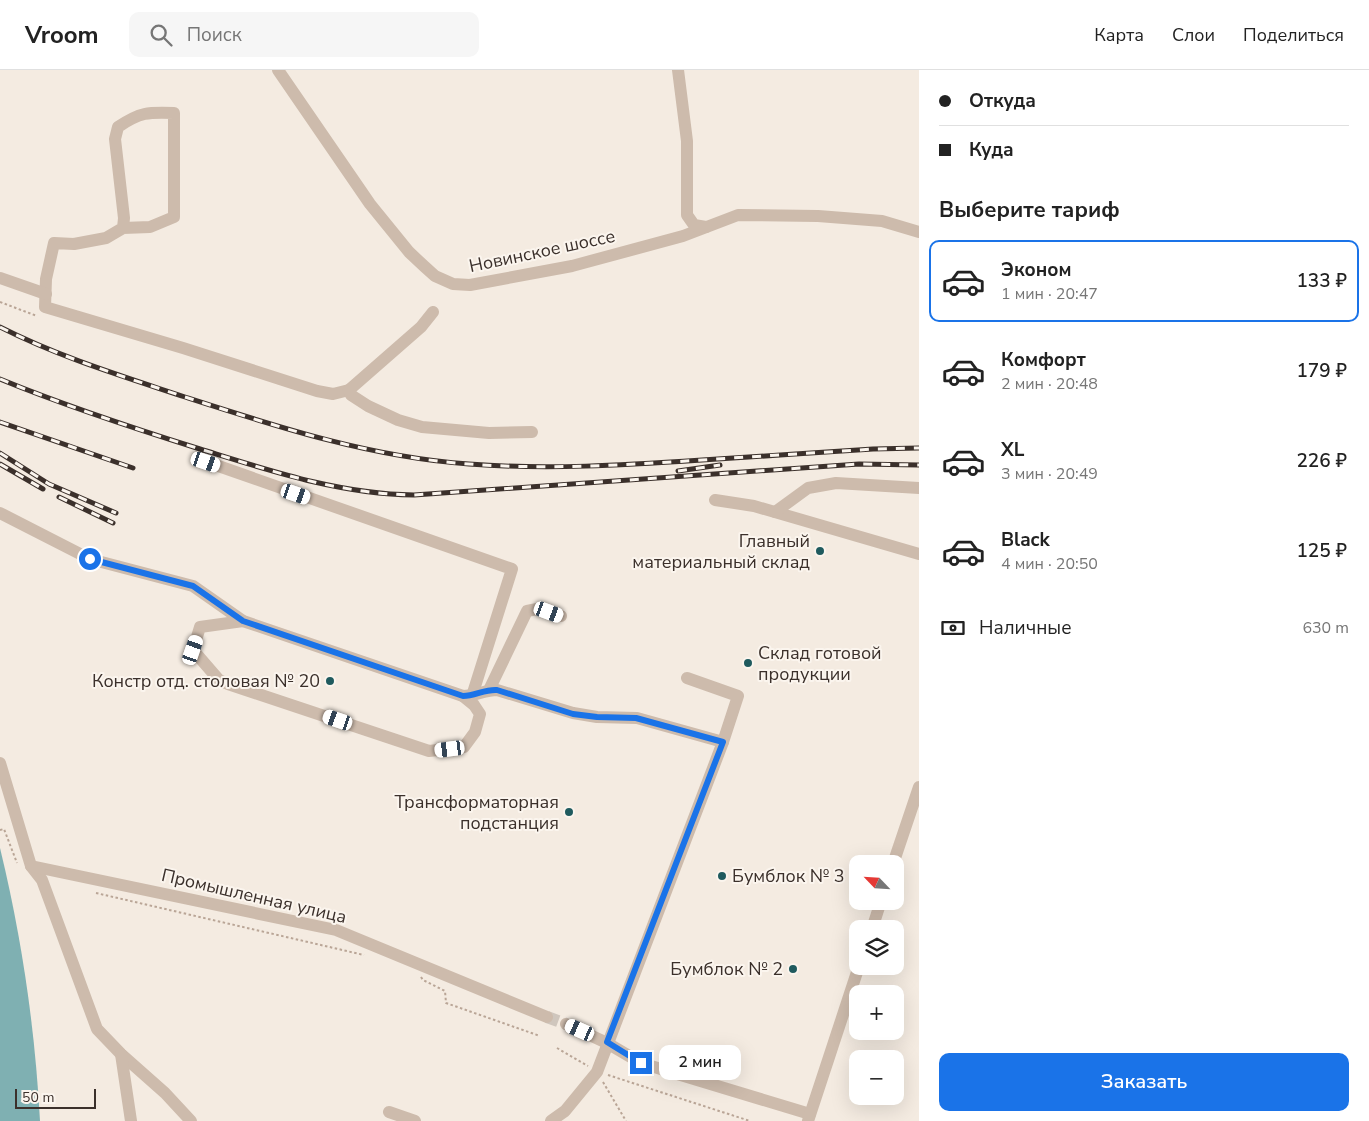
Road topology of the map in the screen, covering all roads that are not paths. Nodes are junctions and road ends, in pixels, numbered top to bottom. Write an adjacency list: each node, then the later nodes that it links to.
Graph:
1 (278, 70): 3 (street, Новинское шоссе)
2 (678, 70): 3 (street)
3 (706, 227): 5 (street, Новинское шоссе)
4 (124, 228): 4 (street); 7 (street)
5 (919, 232)
6 (0, 278): 7 (street)
7 (46, 294): 9 (street)
8 (433, 312): 9 (street)
9 (349, 390): 10 (street)
10 (532, 432)
11 (206, 462): 21 (street)
12 (919, 488): 14 (street)
13 (715, 500): 14 (street)
14 (775, 512): 16 (street)
15 (0, 513): 18 (street)
16 (919, 554)
17 (561, 616): 20 (street)
18 (243, 621): 21 (street); 21 (street)
19 (686, 678): 22 (street)
20 (489, 690): 21 (street); 22 (street)
21 (468, 696)
22 (723, 742): 30 (street)
23 (0, 763): 26 (street)
24 (919, 787): 25 (street)
25 (896, 855)
26 (25, 868): 28 (street, Промышленная улица); 31 (street)
27 (856, 975): 33 (street)
28 (546, 1017)
29 (566, 1024): 30 (street)
30 (607, 1042): 33 (street); 37 (street)
31 (121, 1054): 34 (street); 35 (street)
32 (389, 1112): 36 (street)
33 (809, 1117)
34 (131, 1121)
35 (191, 1121)
36 (415, 1121)
37 (552, 1121)

